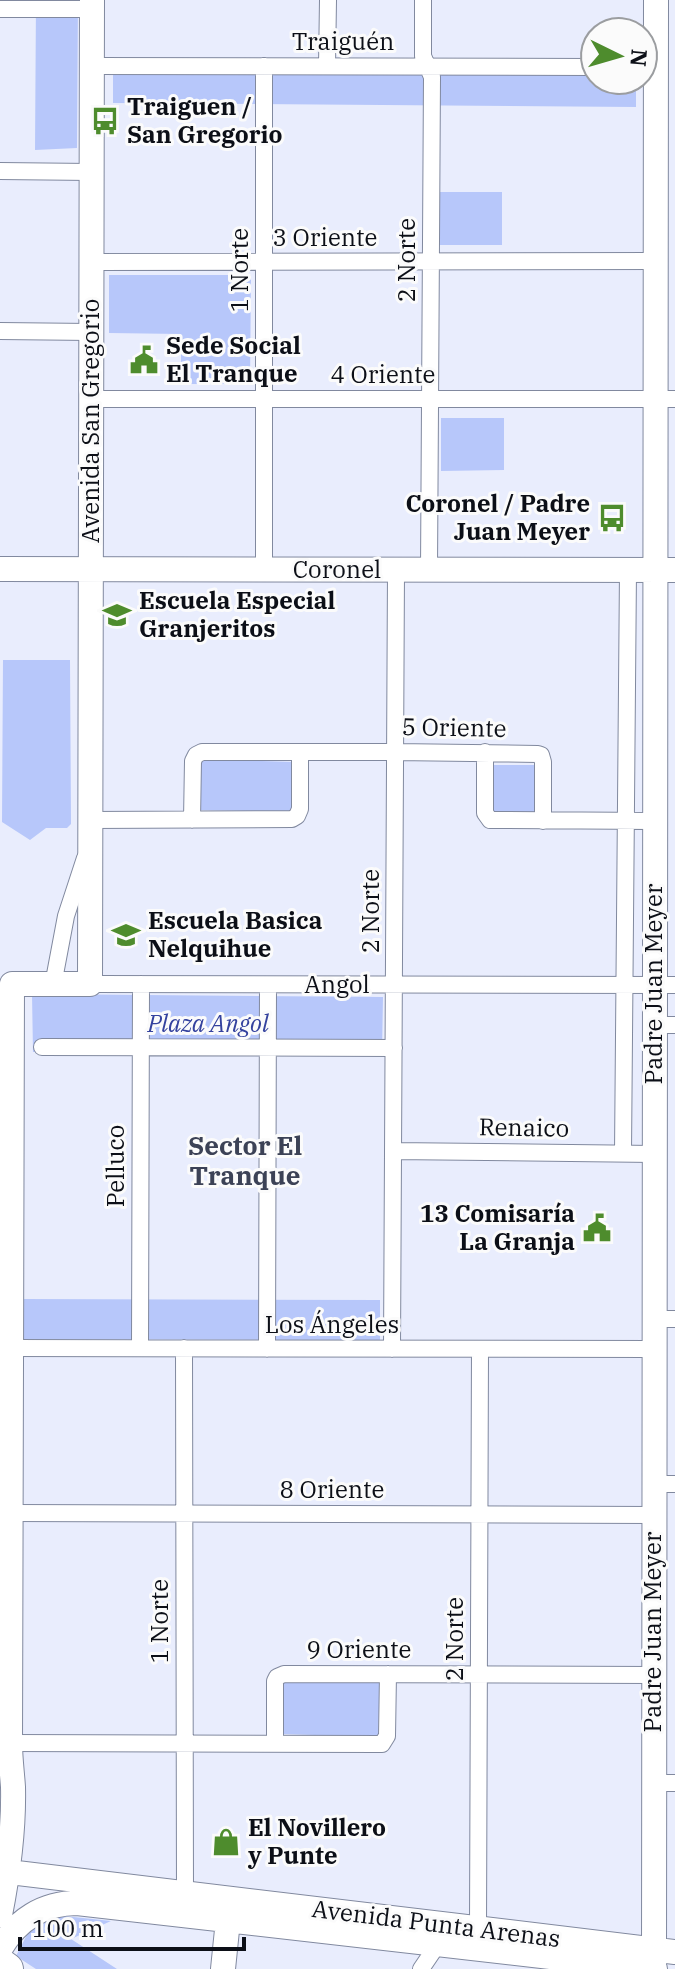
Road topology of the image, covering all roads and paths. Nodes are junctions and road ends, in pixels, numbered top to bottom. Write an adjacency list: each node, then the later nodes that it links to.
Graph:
1 (328, 0): 7 (street)
2 (423, 0): 8 (street, 2 Norte)
3 (92, 4): 4 (street); 5 (main road, Avenida San Gregorio)
4 (0, 9)
5 (91, 66): 6 (street, Traiguén); 12 (main road, Avenida San Gregorio)
6 (264, 66): 7 (street, Traiguén); 16 (street, 1 Norte)
7 (327, 66): 8 (street, Traiguén)
8 (427, 66): 9 (street, Traiguén); 13 (street, 2 Norte)
9 (579, 67)
10 (654, 96): 14 (main road, Padre Juan Meyer)
11 (0, 171): 12 (street)
12 (91, 172): 15 (main road, Avenida San Gregorio)
13 (431, 261): 14 (street, 3 Oriente); 16 (street, 3 Oriente); 21 (street, 2 Norte)
14 (656, 261): 22 (main road, Padre Juan Meyer)
15 (91, 262): 16 (street, 3 Oriente); 18 (main road, Avenida San Gregorio)
16 (264, 262): 20 (street, 1 Norte)
17 (0, 331): 18 (street)
18 (91, 332): 19 (main road, Avenida San Gregorio)
19 (91, 399): 20 (street, 4 Oriente); 24 (main road, Avenida San Gregorio)
20 (264, 399): 21 (street, 4 Oriente); 25 (street, 1 Norte)
21 (430, 399): 22 (street, 4 Oriente); 26 (street, 2 Norte)
22 (665, 399): 28 (main road, Padre Juan Meyer)
23 (0, 569): 24 (main road, Coronel)
24 (91, 569): 25 (main road, Coronel); 37 (main road, Avenida San Gregorio)
25 (264, 570): 29 (main road, Coronel)
26 (429, 570): 27 (main road, Coronel); 29 (main road, Coronel)
27 (628, 570): 28 (main road, Coronel); 35 (street, Padre Juan Meyer)
28 (665, 570): 36 (main road, Padre Juan Meyer)
29 (396, 571): 31 (street, 2 Norte)
30 (300, 752): 31 (street, 5 Oriente); 33 (street, 5 Oriente); 33 (street)
31 (395, 752): 32 (street, 5 Oriente); 44 (street, 2 Norte)
32 (485, 752): 34 (street, 5 Oriente); 34 (street)
33 (192, 820): 37 (street)
34 (543, 821): 35 (street)
35 (625, 821): 36 (street); 45 (street, Padre Juan Meyer)
36 (654, 821): 46 (main road, Padre Juan Meyer)
37 (90, 830): 38 (main road, Avenida San Gregorio)
38 (78, 916): 40 (main road, Avenida San Gregorio); 42 (street, Avenida San Gregorio)
39 (6, 984): 42 (main road, Angol); 52 (main road)
40 (90, 984): 41 (street, Angol); 42 (main road, Angol)
41 (141, 984): 43 (street, Angol); 49 (street, Pelluco)
42 (53, 985)
43 (268, 985): 44 (street, Angol); 50 (street)
44 (394, 985): 45 (street, Angol); 51 (street, 2 Norte)
45 (623, 986): 46 (street, Angol); 54 (street, Padre Juan Meyer)
46 (664, 986): 47 (main road, Padre Juan Meyer)
47 (664, 1025): 55 (main road, Padre Juan Meyer)
48 (42, 1047): 49 (street)
49 (141, 1047): 50 (street); 59 (street, Pelluco)
50 (268, 1048): 51 (street); 61 (street)
51 (394, 1048): 53 (street, 2 Norte)
52 (6, 1138): 56 (main road)
53 (393, 1151): 54 (street, Renaico); 62 (street, 2 Norte)
54 (623, 1153): 55 (street, Renaico)
55 (654, 1154): 57 (main road, Padre Juan Meyer)
56 (6, 1314): 58 (main road)
57 (664, 1319): 64 (main road, Padre Juan Meyer)
58 (11, 1348): 59 (street, Los Ángeles); 65 (main road)
59 (140, 1348): 60 (street, Los Ángeles)
60 (184, 1348): 61 (street, Los Ángeles); 68 (street, 1 Norte)
61 (267, 1349): 62 (street, Los Ángeles)
62 (392, 1349): 63 (street, Los Ángeles)
63 (480, 1349): 64 (street, Los Ángeles); 69 (street, 2 Norte)
64 (654, 1349): 66 (main road, Padre Juan Meyer)
65 (5, 1461): 67 (main road)
66 (664, 1484): 70 (main road, Padre Juan Meyer)
67 (11, 1513): 68 (street, 8 Oriente); 71 (main road)
68 (184, 1514): 69 (street, 8 Oriente); 75 (street, 1 Norte)
69 (479, 1515): 70 (street, 8 Oriente); 73 (street, 2 Norte)
70 (653, 1515): 74 (main road, Padre Juan Meyer)
71 (5, 1621): 77 (main road)
72 (388, 1674): 73 (street, 9 Oriente); 76 (street); 76 (street, 9 Oriente)
73 (479, 1674): 74 (street, 9 Oriente); 84 (street, 2 Norte)
74 (654, 1675): 78 (main road, Padre Juan Meyer)
75 (185, 1743): 76 (street); 77 (street); 80 (street, 1 Norte)
76 (275, 1744)
77 (4, 1771): 79 (main road)
78 (664, 1783): 87 (main road, Padre Juan Meyer)
79 (4, 1871): 80 (main road, Avenida Punta Arenas); 82 (main road)
80 (185, 1893): 81 (main road, Avenida Punta Arenas)
81 (213, 1896): 83 (main road); 84 (main road, Avenida Punta Arenas)
82 (0, 1915)
83 (228, 1920): 85 (main road, Avenida Punta Arenas); 86 (main road, Avenida Punta Arenas); 91 (main road)
84 (478, 1929): 87 (main road, Avenida Punta Arenas)
85 (438, 1944): 89 (main road, Avenida Punta Arenas); 92 (street)
86 (0, 1948)
87 (659, 1960): 89 (main road, Avenida Punta Arenas)
88 (0, 1964): 90 (highway)
89 (578, 1965)
90 (7, 1969)
91 (223, 1969)
92 (421, 1969)

